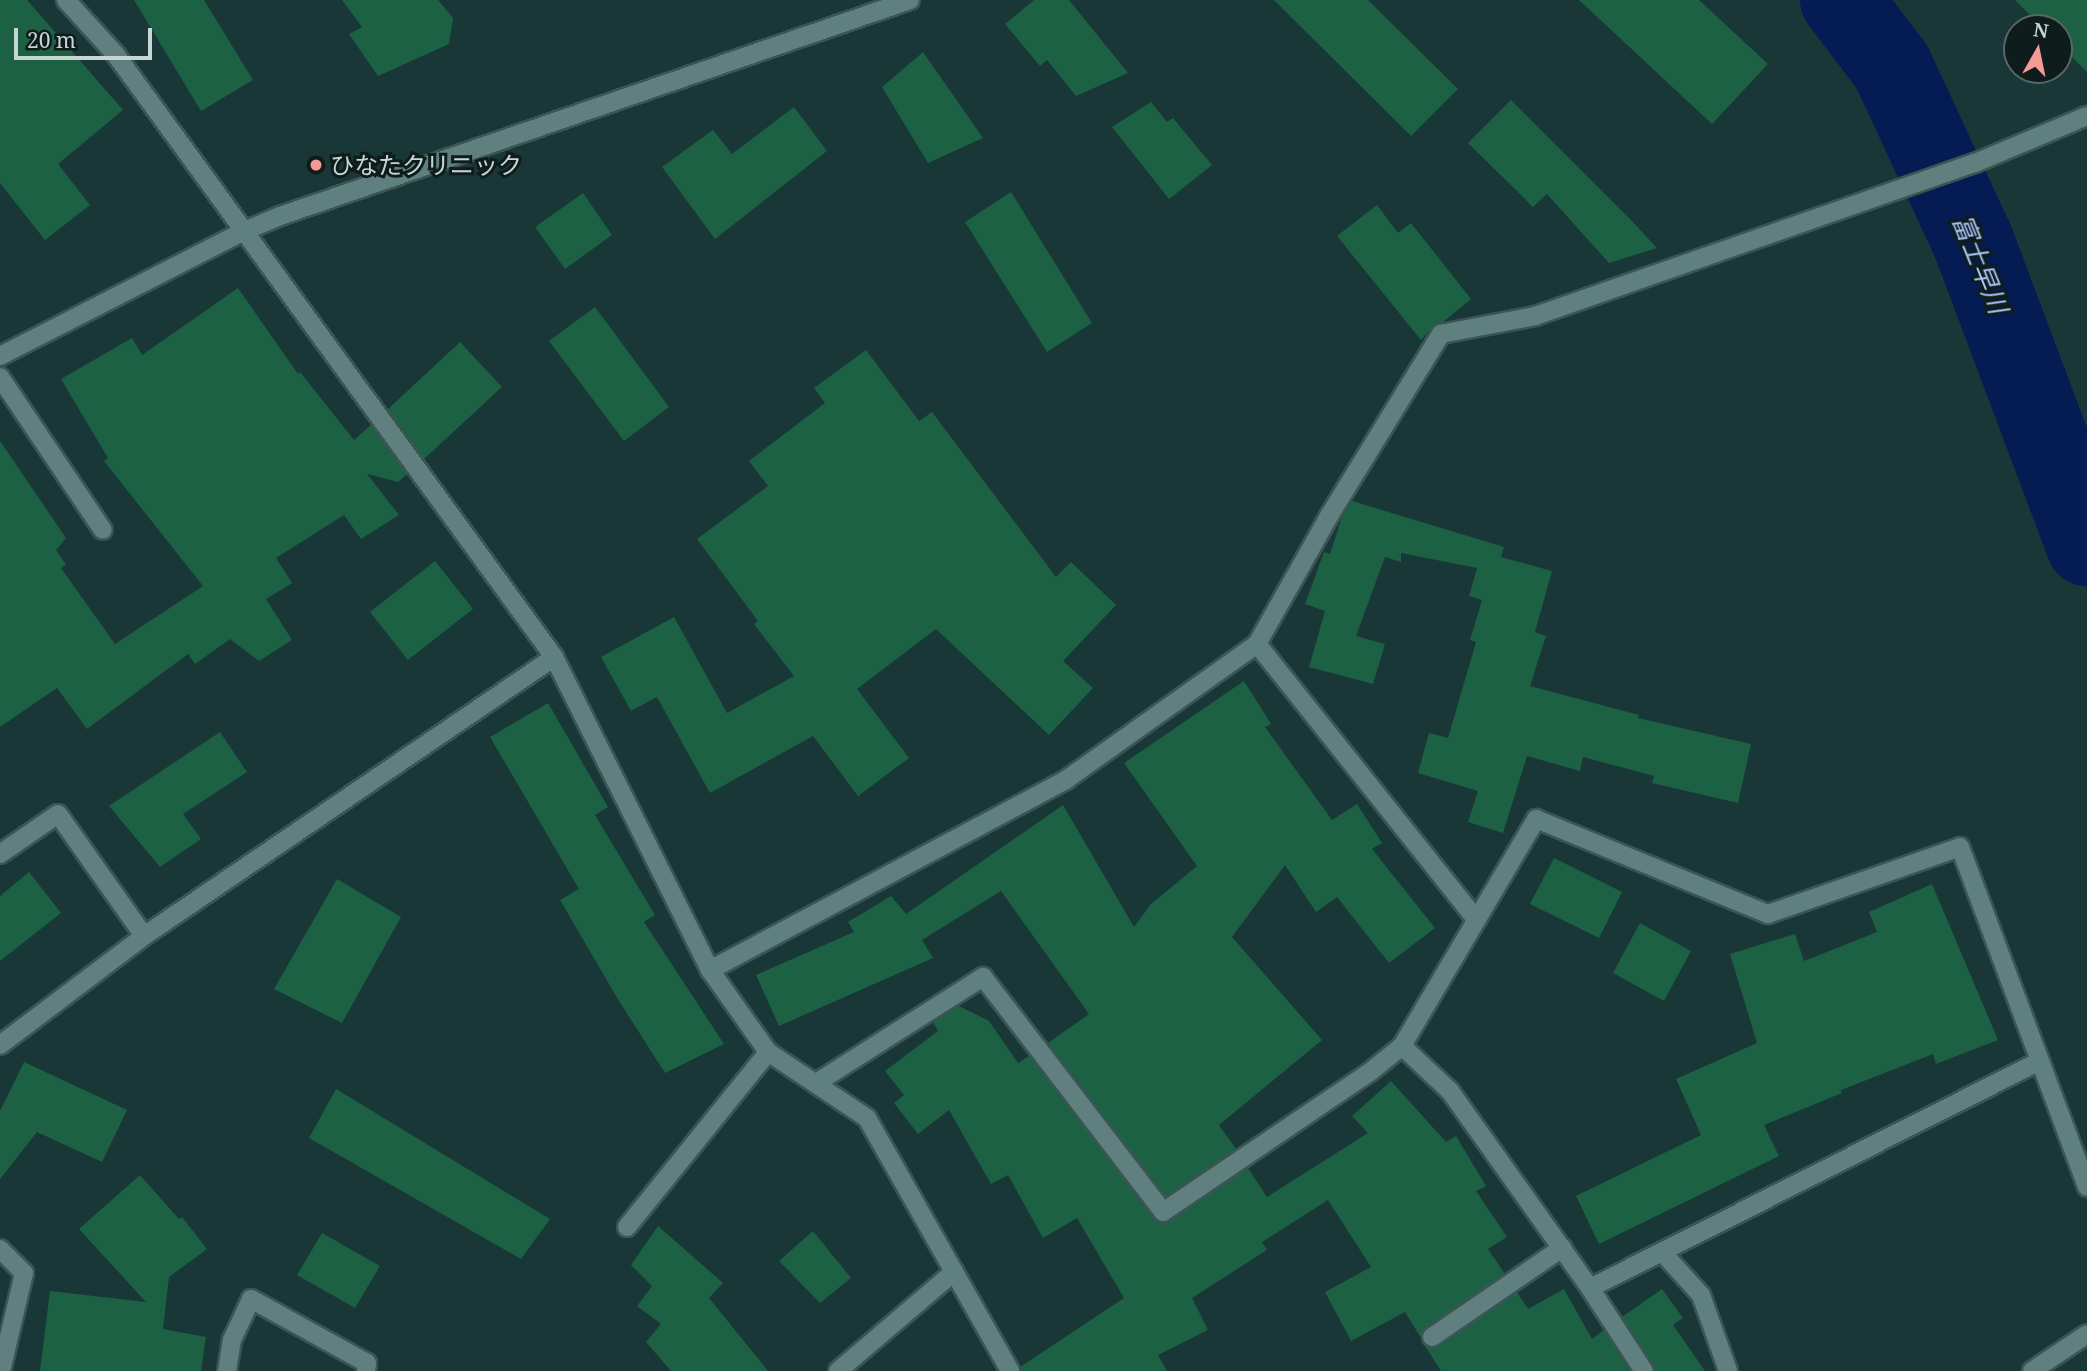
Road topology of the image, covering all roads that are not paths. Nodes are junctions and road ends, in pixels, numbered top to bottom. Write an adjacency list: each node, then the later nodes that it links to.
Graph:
1 (66, 0): 4 (street)
2 (910, 0): 4 (street)
3 (2087, 116): 8 (street)
4 (242, 232): 5 (street); 9 (street)
5 (0, 356)
6 (0, 377): 7 (street)
7 (103, 530)
8 (1257, 644): 11 (street); 13 (street)
9 (554, 657): 12 (street); 13 (street)
10 (0, 854): 12 (street)
11 (1475, 918): 15 (street); 17 (street)
12 (144, 936): 14 (street)
13 (710, 970): 16 (street)
14 (0, 1045)
15 (1402, 1046): 18 (street); 21 (street)
16 (768, 1052): 18 (street); 20 (street)
17 (2040, 1061): 19 (street); 23 (street)
18 (816, 1083): 24 (street)
19 (2087, 1187)
20 (627, 1227)
21 (1562, 1248): 25 (street); 27 (street)
22 (0, 1249): 28 (street)
23 (1662, 1252): 25 (street); 34 (street)
24 (954, 1272): 31 (street); 32 (street)
25 (1591, 1288): 33 (street)
26 (2087, 1334): 35 (street)
27 (1433, 1337)
28 (1, 1371)
29 (227, 1371): 30 (street)
30 (366, 1371)
31 (838, 1371)
32 (1010, 1371)
33 (1644, 1371)
34 (1728, 1371)
35 (2032, 1371)

